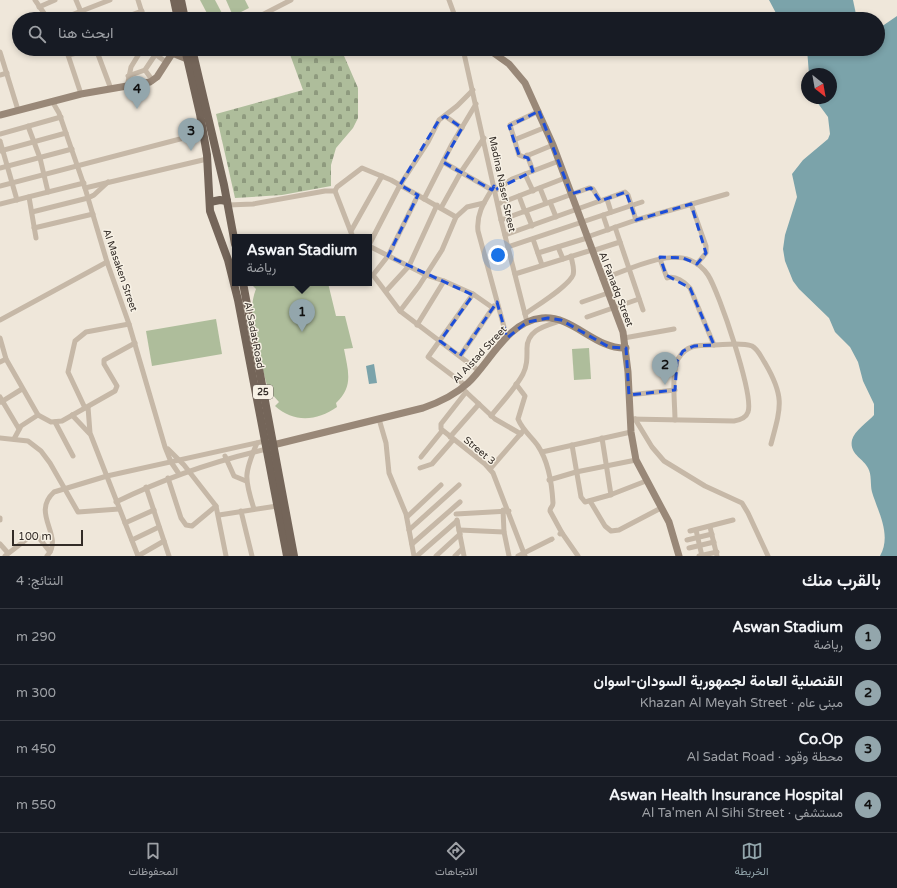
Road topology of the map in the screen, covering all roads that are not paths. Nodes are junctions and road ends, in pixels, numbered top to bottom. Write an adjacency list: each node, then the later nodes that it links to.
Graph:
1 (35, 0): 10 (street)
2 (55, 0): 10 (street)
3 (76, 0): 11 (street)
4 (110, 0): 11 (street)
5 (138, 0): 12 (street)
6 (174, 0): 14 (main road)
7 (181, 0): 15 (main road)
8 (291, 0): 16 (street)
9 (449, 0): 17 (street)
10 (40, 7): 13 (street)
11 (80, 11)
12 (142, 11)
13 (43, 12)
14 (177, 12)
15 (184, 12)
16 (268, 12)
17 (453, 12)
18 (0, 52): 32 (street)
19 (68, 56): 39 (street)
20 (98, 56): 37 (street)
21 (138, 56): 34 (street)
22 (154, 56): 31 (street)
23 (158, 56): 30 (street)
24 (170, 56): 30 (street)
25 (183, 56): 29 (street)
26 (194, 56): 77 (main road)
27 (466, 56): 38 (street, Madina Naser Street)
28 (498, 56): 43 (street, Al Fanadq Street)
29 (187, 58): 51 (main road, Al Sadat Road / 25)
30 (166, 62): 35 (street)
31 (145, 70): 34 (street); 35 (street)
32 (6, 73): 33 (street); 42 (street)
33 (0, 75)
34 (128, 76): 36 (street)
35 (153, 81): 36 (street)
36 (127, 87): 37 (street)
37 (111, 89): 39 (street)
38 (473, 90): 41 (street, Madina Naser Street); 45 (street)
39 (81, 94): 40 (street)
40 (52, 101): 42 (street); 46 (street, Al Masaken Street)
41 (476, 104): 49 (street); 53 (street, Madina Naser Street)
42 (18, 110): 44 (street)
43 (539, 111): 48 (street, Al Fanadq Street); 54 (street)
44 (0, 115)
45 (445, 116): 49 (street); 78 (street)
46 (61, 117): 47 (street); 50 (street, Al Masaken Street)
47 (28, 126): 52 (street); 56 (street)
48 (546, 127): 54 (street); 57 (street, Al Fanadq Street)
49 (462, 128): 64 (street)
50 (66, 133): 56 (street); 58 (street, Al Masaken Street)
51 (203, 133): 62 (main road, Al Sadat Road / 25); 66 (street)
52 (0, 134)
53 (484, 138): 69 (street); 82 (street, Madina Naser Street)
54 (514, 140): 60 (street)
55 (0, 142): 59 (street)
56 (34, 142): 59 (street); 61 (street)
57 (553, 145): 60 (street); 63 (street, Al Fanadq Street)
58 (72, 149): 61 (street); 66 (street, Al Masaken Street)
59 (1, 151): 65 (street)
60 (527, 155): 68 (street)
61 (40, 158): 65 (street); 71 (street)
62 (207, 158): 74 (street); 80 (main road, Al Sadat Road / 25)
63 (559, 161): 68 (street); 73 (street, Al Fanadq Street)
64 (443, 162): 69 (street); 92 (street)
65 (7, 166): 67 (street); 75 (street)
66 (78, 166): 71 (street); 76 (street, Al Masaken Street)
67 (0, 168)
68 (534, 171): 70 (street)
69 (461, 172): 82 (street); 105 (street)
70 (525, 174): 82 (street); 84 (street)
71 (44, 175): 75 (street); 85 (street)
72 (382, 176): 78 (street); 83 (street); 124 (street)
73 (565, 178): 81 (street); 86 (street, Al Fanadq Street)
74 (108, 181): 76 (street); 91 (street)
75 (12, 183): 79 (street); 94 (street)
76 (84, 185): 85 (street); 91 (street, Al Masaken Street)
77 (224, 185): 80 (main road); 98 (main road)
78 (400, 185): 88 (street); 129 (street)
79 (0, 186)
80 (210, 187): 96 (main road, Al Sadat Road / 25)
81 (540, 188): 84 (street); 100 (street)
82 (494, 189): 99 (street); 102 (street, Madina Naser Street)
83 (334, 191): 98 (street); 124 (street)
84 (533, 191): 89 (street)
85 (48, 192): 90 (street)
86 (571, 194): 95 (street); 100 (street); 106 (street, Al Fanadq Street)
87 (727, 194): 103 (street)
88 (418, 195): 92 (street); 137 (street)
89 (519, 196): 102 (street); 107 (street)
90 (29, 197): 94 (street); 108 (street)
91 (88, 198): 108 (street); 110 (street, Al Masaken Street)
92 (424, 199): 105 (street)
93 (607, 199): 95 (street); 104 (street); 109 (street)
94 (17, 200): 101 (street)
95 (600, 201): 106 (street)
96 (210, 202): 98 (main road); 115 (main road, Al Sadat Road / 25)
97 (642, 202): 104 (street)
98 (228, 203): 112 (main road)
99 (484, 203): 113 (street); 157 (street)
100 (548, 203): 107 (street); 114 (street)
101 (0, 204)
102 (498, 204): 116 (street, Madina Naser Street)
103 (691, 204): 117 (street); 142 (street)
104 (632, 205): 109 (street); 117 (street)
105 (439, 207): 113 (street); 144 (street)
106 (577, 209): 114 (street); 118 (street, Al Fanadq Street)
107 (525, 211): 116 (street); 119 (street)
108 (32, 212): 121 (street)
109 (611, 212): 111 (street)
110 (93, 214): 121 (street); 141 (street, Al Masaken Street)
111 (603, 215): 118 (street); 122 (street)
112 (230, 216): 115 (main road); 123 (main road)
113 (456, 216): 147 (street)
114 (556, 217): 119 (street)
115 (213, 219): 125 (main road, Al Sadat Road / 25)
116 (501, 220): 126 (street, Madina Naser Street)
117 (636, 220): 120 (street)
118 (582, 222): 127 (street, Al Fanadq Street); 130 (street)
119 (532, 226): 126 (street)
120 (615, 227): 122 (street); 131 (street)
121 (34, 228): 128 (street)
122 (608, 230): 127 (street)
123 (233, 232): 125 (main road)
124 (351, 232)
125 (219, 234): 148 (main road, Al Sadat Road / 25)
126 (505, 235): 134 (street, Madina Naser Street)
127 (587, 237): 133 (street); 135 (street, Al Fanadq Street)
128 (36, 238)
129 (372, 239)
130 (534, 239): 134 (street); 136 (street)
131 (620, 242): 135 (street); 145 (street)
132 (372, 247): 137 (street)
133 (558, 247): 136 (street); 139 (street)
134 (508, 248): 146 (street, Madina Naser Street)
135 (592, 250): 138 (street); 149 (street, Al Fanadq Street)
136 (538, 253): 143 (street)
137 (388, 256): 144 (street); 153 (street)
138 (571, 256): 139 (street); 163 (street)
139 (563, 259): 143 (street)
140 (660, 259): 142 (street); 145 (street); 176 (street)
141 (107, 262): 165 (street); 168 (street, Al Masaken Street)
142 (697, 264): 177 (street)
143 (542, 265): 146 (street)
144 (409, 266): 147 (street); 153 (street)
145 (629, 270): 149 (street); 156 (street)
146 (515, 274): 163 (street, Madina Naser Street)
147 (426, 275): 150 (street); 162 (street)
148 (232, 277)
149 (602, 279): 154 (street, Al Fanadq Street)
150 (444, 281): 155 (street); 169 (street)
151 (235, 286): 209 (main road, Al Sadat Road / 25)
152 (243, 286): 209 (main road, Al Sadat Road / 25)
153 (386, 291): 162 (street)
154 (608, 293): 158 (street); 159 (street, Al Fanadq Street)
155 (473, 294): 160 (street); 174 (street)
156 (639, 299): 159 (street); 161 (street)
157 (498, 302): 160 (street); 172 (street)
158 (582, 302)
159 (614, 307): 164 (street); 173 (street, Al Fanadq Street)
160 (493, 308): 179 (street)
161 (643, 310)
162 (400, 311): 169 (street)
163 (525, 314): 167 (street, Madina Naser Street)
164 (587, 317)
165 (0, 320)
166 (561, 320): 167 (street, Al Aistad Street); 178 (street, Al Aistad Street); 183 (street)
167 (527, 322): 172 (street, Al Aistad Street)
168 (129, 324): 175 (street, Al Masaken Street); 190 (street)
169 (418, 325): 174 (street)
170 (674, 328): 173 (street)
171 (0, 338): 180 (street)
172 (508, 338): 182 (street, Al Aistad Street)
173 (624, 338): 178 (street, Al Fanadq Street)
174 (440, 341): 179 (street); 185 (street)
175 (135, 343): 190 (street); 211 (street, Al Masaken Street)
176 (714, 345): 177 (street); 186 (street)
177 (735, 345): 196 (street); 208 (street)
178 (626, 348): 187 (street, Al Fanadq Street)
179 (460, 356): 182 (street)
180 (6, 359): 181 (street); 184 (street)
181 (0, 362)
182 (479, 370): 185 (street, Al Aistad Street)
183 (516, 384): 193 (street); 200 (street)
184 (22, 389): 188 (street); 191 (street)
185 (464, 389): 189 (street); 194 (street, Al Aistad Street); 199 (street)
186 (675, 390): 187 (street); 196 (street)
187 (629, 395): 195 (street, Al Fanadq Street)
188 (1, 401): 198 (street)
189 (479, 404): 193 (street); 206 (street)
190 (86, 407): 192 (street); 202 (street)
191 (38, 415): 197 (street); 198 (street)
192 (72, 415): 197 (street); 202 (street)
193 (491, 416): 200 (street)
194 (379, 419): 209 (street, Al Aistad Street); 252 (street)
195 (632, 419): 196 (street); 201 (street, Al Fanadq Street); 294 (street)
196 (675, 420)
197 (55, 422): 215 (street)
198 (19, 429): 205 (street)
199 (442, 430): 206 (street, Street 3); 216 (street)
200 (522, 432): 214 (street); 223 (street)
201 (631, 432): 204 (street); 219 (street, Al Fanadq Street)
202 (90, 434): 227 (street)
203 (0, 438): 205 (street)
204 (602, 438): 210 (street); 221 (street)
205 (14, 439): 235 (street)
206 (452, 439): 222 (street); 223 (street, Street 3)
207 (257, 443): 209 (street); 212 (street); 213 (street)
208 (771, 444)
209 (268, 445): 213 (street); 241 (main road, Al Sadat Road / 25); 284 (main road, Al Sadat Road / 25)
210 (572, 445): 214 (street); 225 (street)
211 (165, 447): 218 (street, Al Masaken Street); 220 (street, Al Masaken Street)
212 (223, 450): 217 (street); 218 (street)
213 (253, 452): 217 (street); 230 (street)
214 (542, 452): 229 (street)
215 (73, 456)
216 (421, 457)
217 (226, 458): 224 (street); 230 (street)
218 (178, 460): 220 (street); 224 (street, Al Masaken Street)
219 (636, 460): 221 (street); 231 (street, Al Fanadq Street)
220 (171, 462): 226 (street, Al Masaken Street); 227 (street)
221 (607, 466): 225 (street); 236 (street)
222 (420, 468)
223 (490, 470): 249 (street, Street 3)
224 (188, 471): 226 (street); 240 (street, Al Masaken Street)
225 (576, 472): 229 (street); 237 (street)
226 (179, 474): 228 (street)
227 (107, 476): 235 (street); 238 (street)
228 (168, 478): 234 (street); 240 (street)
229 (549, 480): 291 (street)
230 (246, 481): 245 (street)
231 (646, 481): 236 (street); 243 (street, Al Fanadq Street)
232 (441, 485): 252 (street)
233 (459, 485): 258 (street)
234 (146, 487): 238 (street); 246 (street)
235 (64, 488): 244 (street); 275 (street)
236 (611, 494): 237 (street)
237 (590, 501): 243 (street)
238 (116, 502): 244 (street)
239 (460, 502): 242 (street)
240 (216, 506): 251 (street)
241 (278, 506): 245 (street); 283 (main road, Al Sadat Road / 25)
242 (454, 507): 250 (street); 271 (street)
243 (661, 508): 292 (street, Al Fanadq Street)
244 (119, 509): 255 (street)
245 (254, 509): 248 (street)
246 (154, 510): 255 (street); 256 (street)
247 (503, 510): 249 (street); 250 (street); 262 (street)
248 (241, 511): 251 (street); 282 (street)
249 (509, 511): 278 (street, Street 3)
250 (456, 514): 254 (street)
251 (218, 515): 281 (street)
252 (407, 517): 258 (street)
253 (733, 520): 257 (street)
254 (457, 521): 261 (street); 285 (street)
255 (125, 523): 266 (street)
256 (159, 527): 266 (street); 268 (street)
257 (710, 527): 259 (street); 263 (street)
258 (409, 530): 271 (street)
259 (696, 530): 260 (street); 264 (street)
260 (690, 531)
261 (459, 532): 262 (street); 274 (street); 286 (street)
262 (504, 532): 289 (street)
263 (712, 534): 264 (street); 269 (street)
264 (697, 538): 267 (street); 272 (street)
265 (552, 539): 278 (street)
266 (132, 540): 279 (street)
267 (687, 540)
268 (164, 541): 279 (street); 280 (street)
269 (714, 542): 272 (street); 276 (street)
270 (0, 544): 277 (street)
271 (412, 544): 285 (street)
272 (699, 546): 273 (street); 293 (street)
273 (689, 548)
274 (462, 549): 287 (street); 288 (street)
275 (49, 554): 277 (street)
276 (717, 554): 293 (street)
277 (6, 555)
278 (525, 555): 290 (street)
279 (137, 556)
280 (169, 556)
281 (226, 556)
282 (252, 556)
283 (287, 556)
284 (294, 556)
285 (416, 556)
286 (436, 556)
287 (454, 556)
288 (464, 556)
289 (509, 556)
290 (518, 556)
291 (578, 556)
292 (679, 556)
293 (701, 556)
294 (768, 556)

